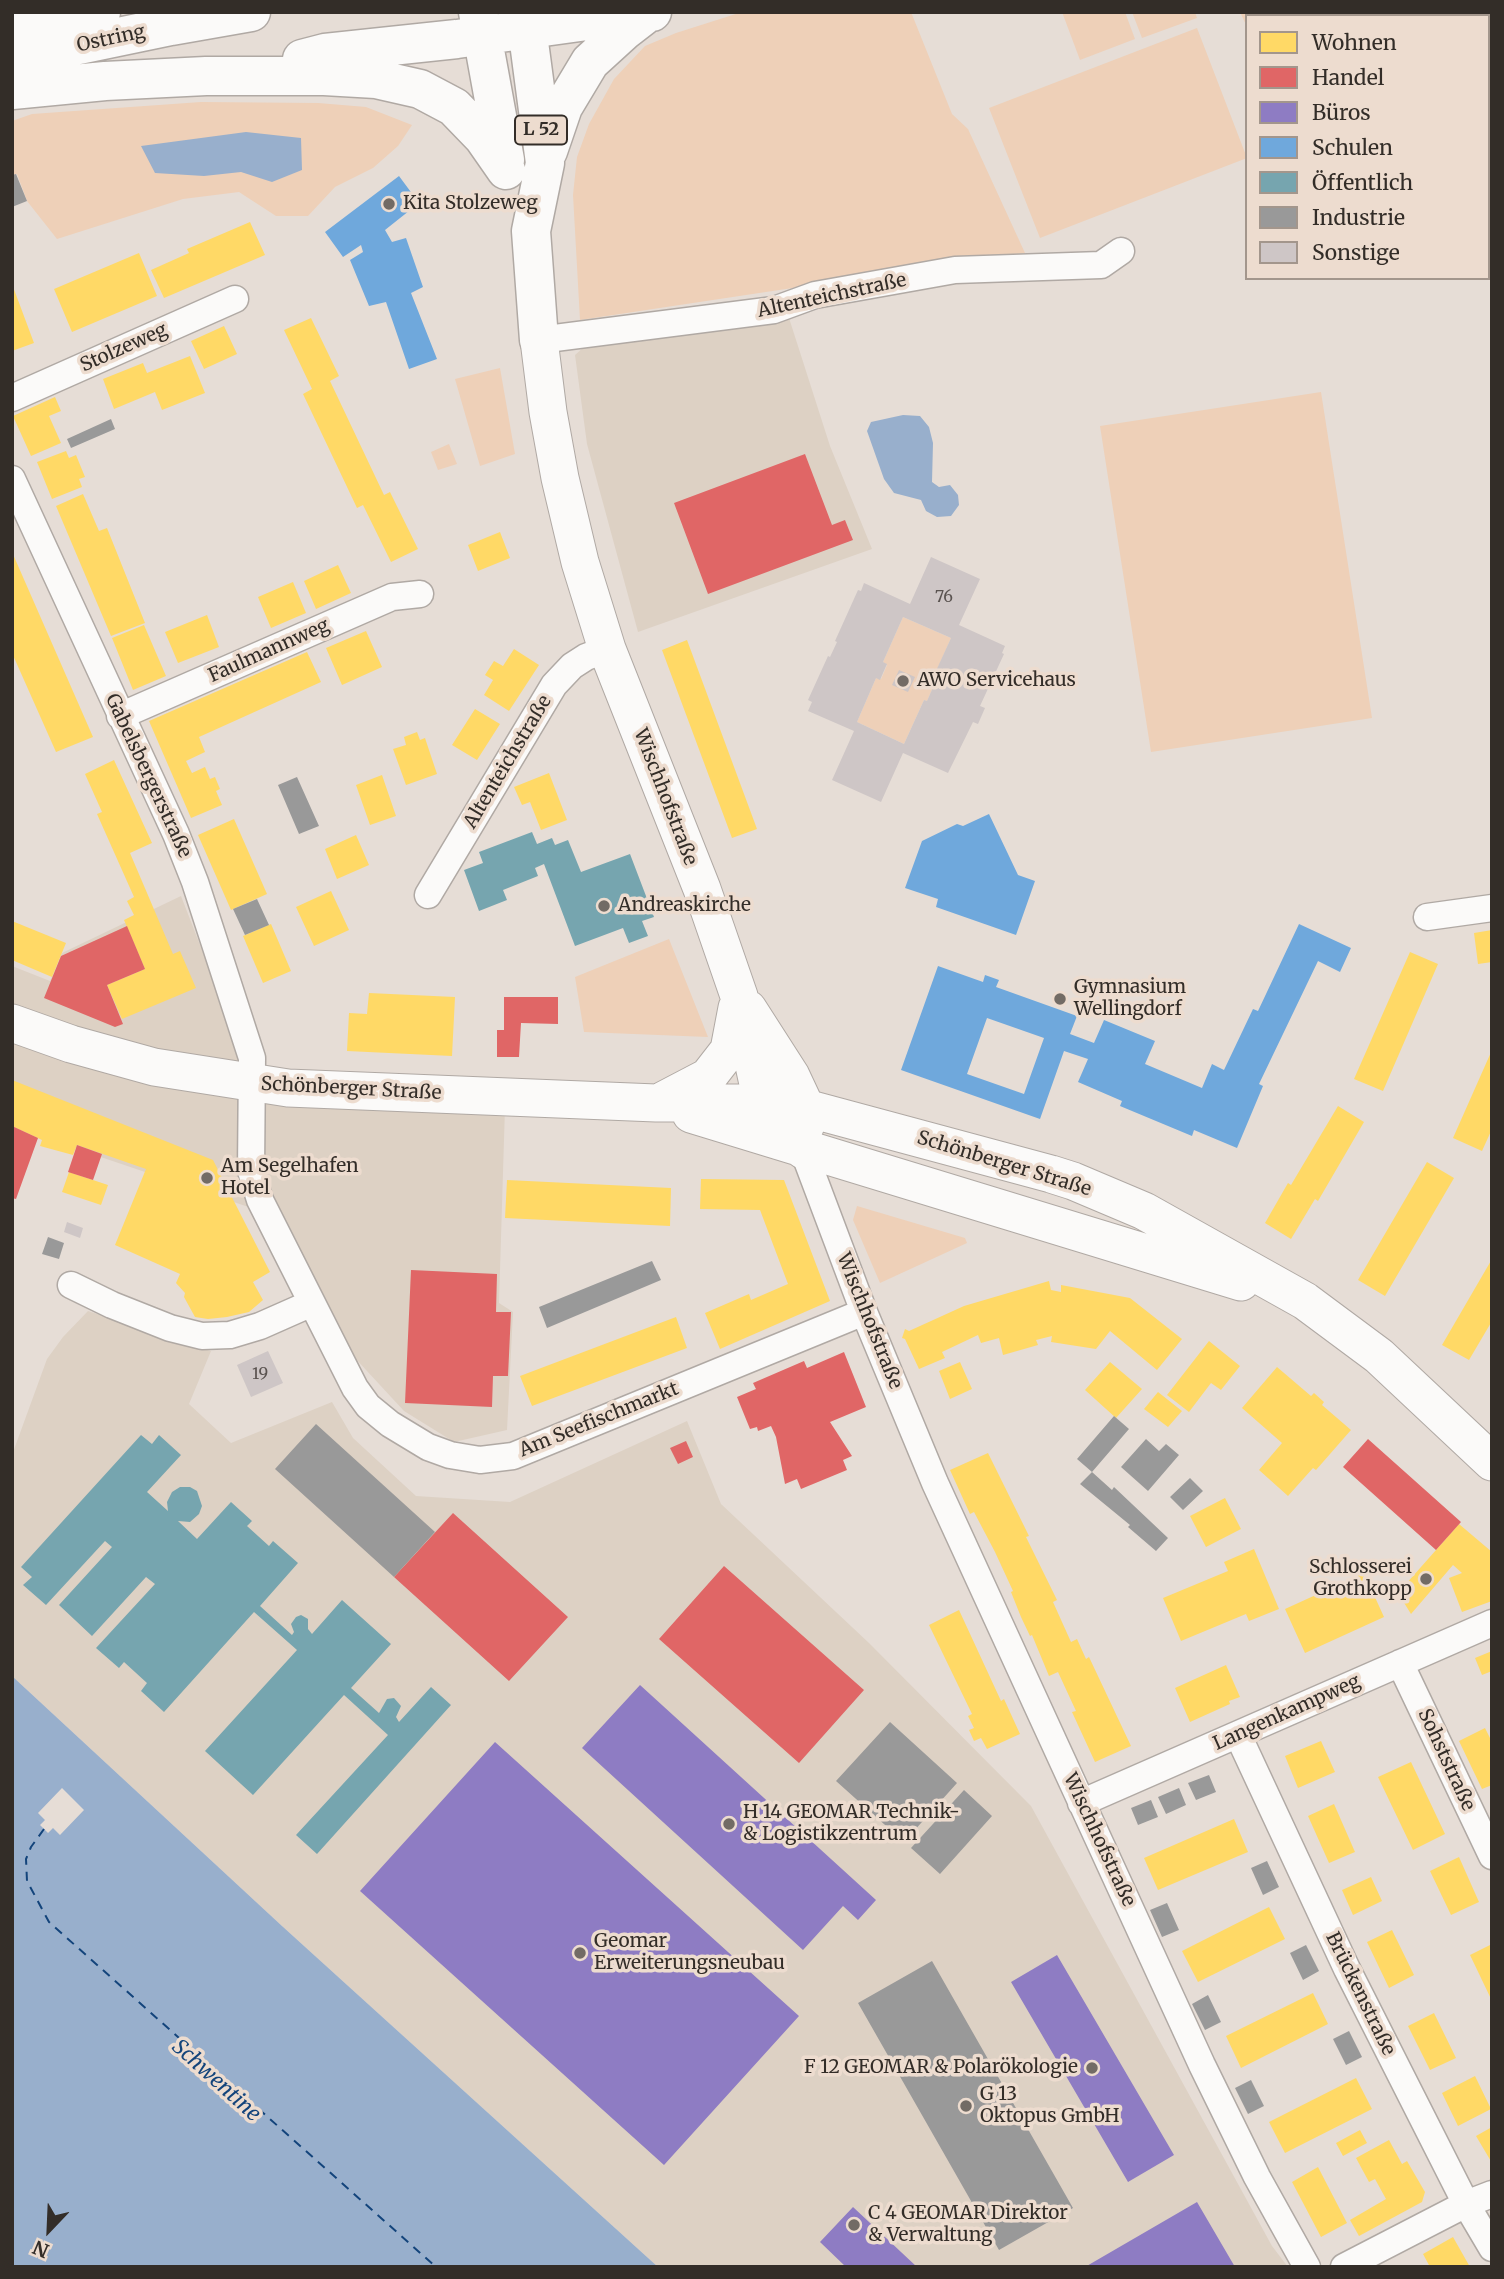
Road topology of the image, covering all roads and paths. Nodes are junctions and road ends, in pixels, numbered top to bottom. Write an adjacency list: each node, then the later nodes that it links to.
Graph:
1 (101, 12): 6 (highway, Ostring)
2 (251, 12): 7 (highway, Ostring)
3 (649, 13): 4 (highway); 10 (highway)
4 (526, 20): 5 (highway); 10 (highway, L 52)
5 (480, 24): 8 (highway); 11 (highway, L 52)
6 (12, 30)
7 (12, 59)
8 (239, 76): 9 (highway); 11 (highway)
9 (12, 90)
10 (545, 163): 12 (highway, L 52)
11 (506, 170): 12 (highway)
12 (531, 231): 15 (highway, L 52)
13 (1121, 251): 15 (street, Altenteichstraße)
14 (235, 299): 16 (street, Stolzeweg)
15 (539, 340): 19 (main road, Wischhofstraße / L 52)
16 (12, 398)
17 (12, 479): 20 (street, Gabelsbergerstraße)
18 (420, 594): 20 (street, Faulmannweg)
19 (607, 649): 21 (street, Altenteichstraße); 24 (main road, Wischhofstraße / L 52)
20 (120, 716): 26 (street, Gabelsbergerstraße)
21 (428, 895)
22 (1492, 908): 23 (street)
23 (1427, 917)
24 (739, 996): 27 (main road, Schönberger Straße); 28 (main road, Wischhofstraße / L 52); 29 (main road, L 52)
25 (12, 1023): 26 (main road, Schönberger Straße)
26 (253, 1084): 27 (main road, Schönberger Straße); 33 (street, Am Seefischmarkt)
27 (656, 1104): 28 (main road, Schönberger Straße); 30 (main road, Schönberger Straße)
28 (767, 1106): 29 (main road, Schönberger Straße); 30 (main road, Wischhofstraße / L 52)
29 (806, 1108): 30 (main road); 32 (main road, Schönberger Straße)
30 (803, 1150): 32 (main road, Schönberger Straße); 34 (street, Wischhofstraße)
31 (71, 1285): 33 (street)
32 (1305, 1301): 35 (main road, Schönberger Straße)
33 (312, 1303): 34 (street, Am Seefischmarkt)
34 (864, 1312): 39 (street, Wischhofstraße)
35 (1492, 1462)
36 (1492, 1623): 37 (street, Langenkampweg)
37 (1400, 1663): 38 (street, Langenkampweg); 40 (street, Sohststraße)
38 (1238, 1735): 39 (street, Langenkampweg); 42 (street, Brückenstraße)
39 (1082, 1802): 44 (street, Wischhofstraße)
40 (1492, 1856)
41 (1492, 2194): 42 (street)
42 (1466, 2204): 43 (street, Brückenstraße); 45 (street)
43 (1492, 2248)
44 (1307, 2267)
45 (1344, 2267)

